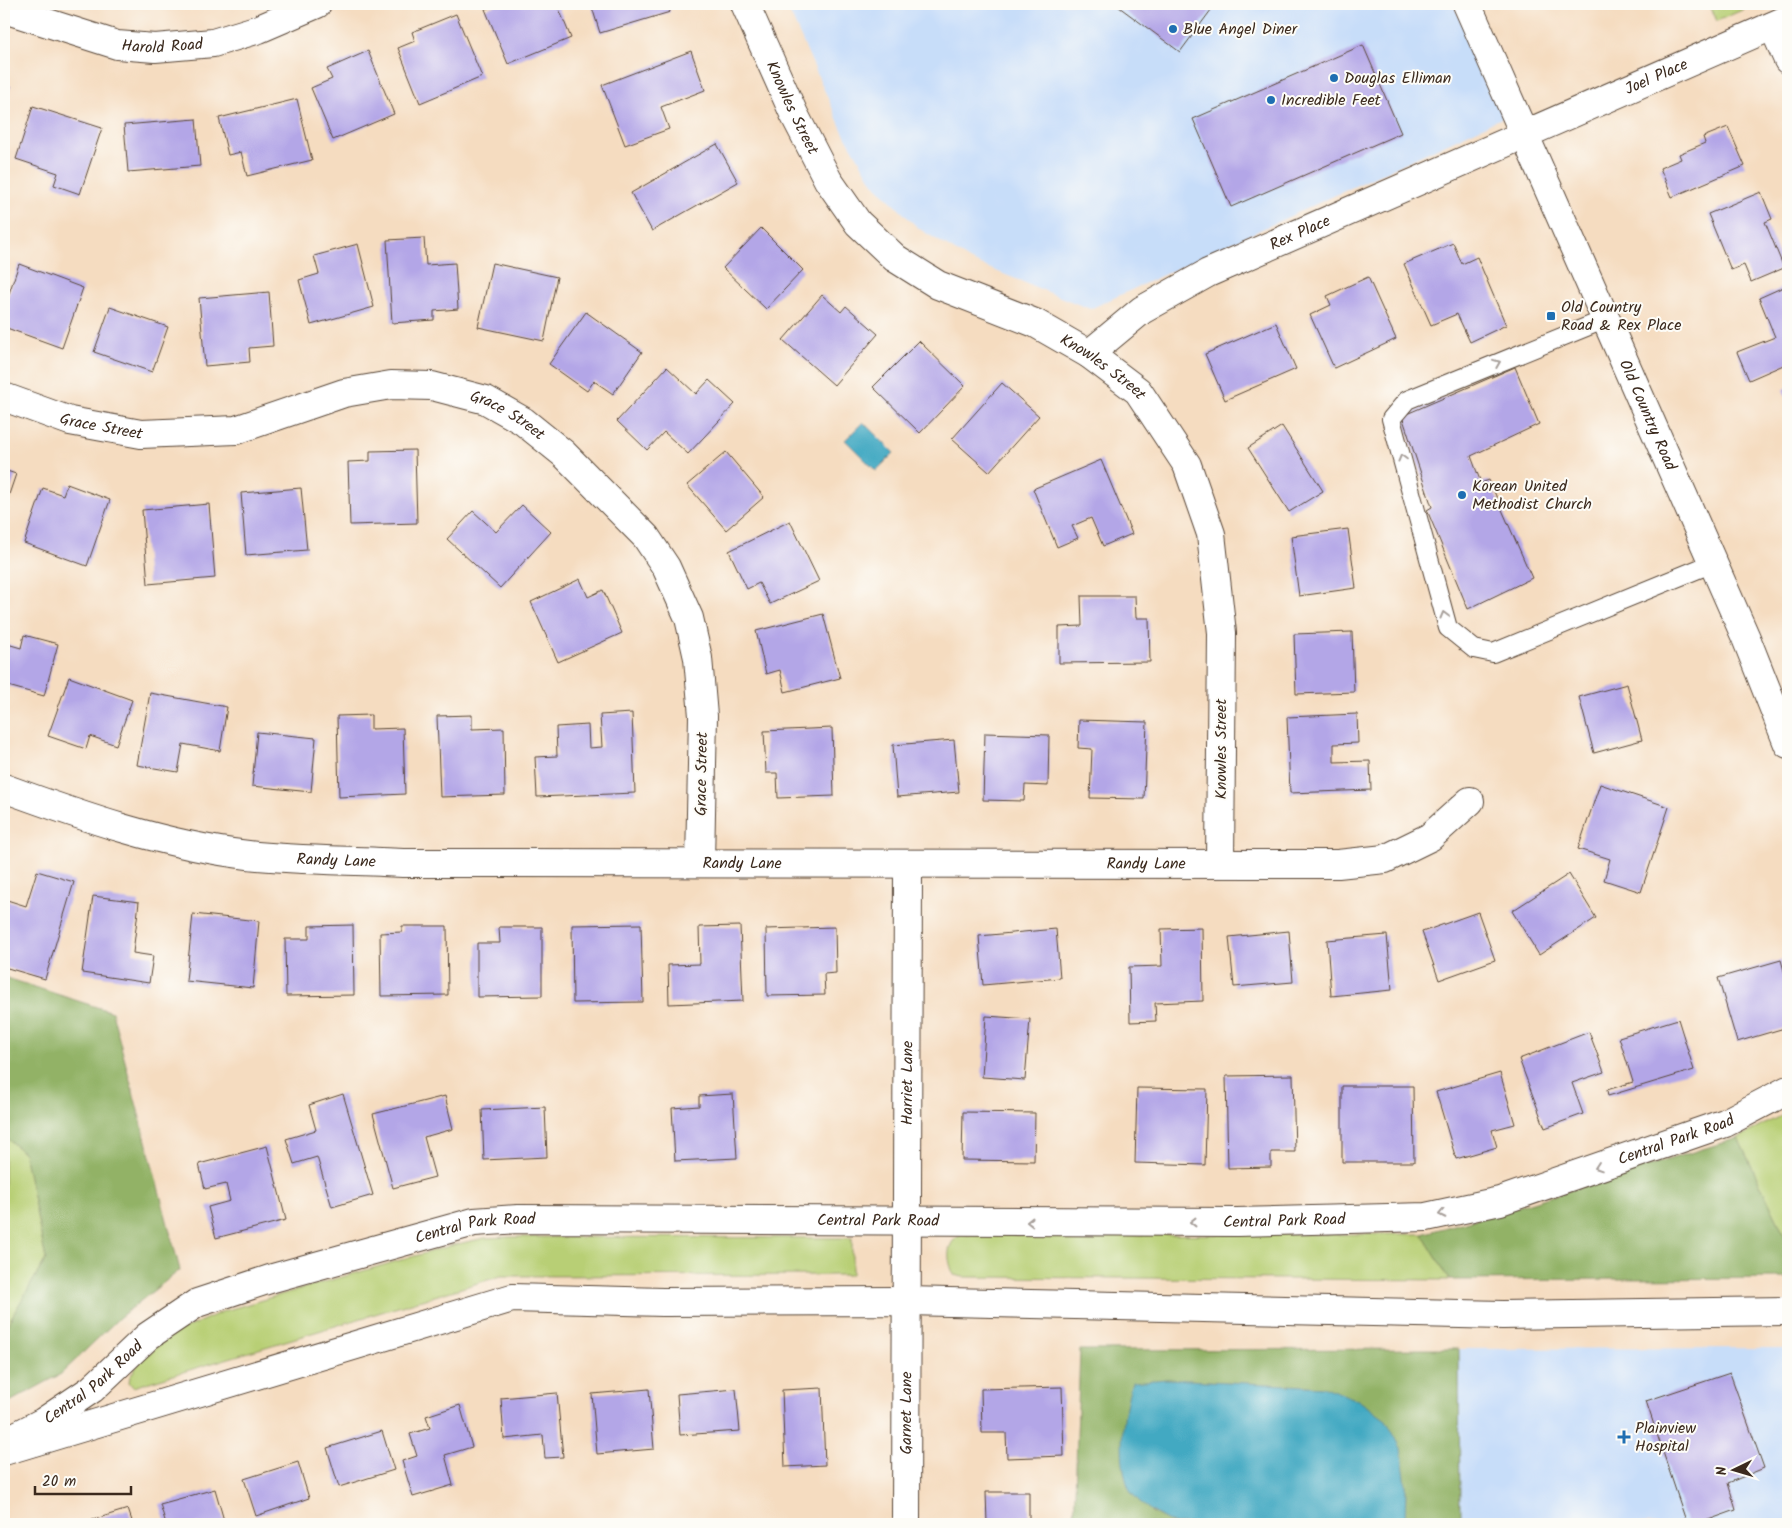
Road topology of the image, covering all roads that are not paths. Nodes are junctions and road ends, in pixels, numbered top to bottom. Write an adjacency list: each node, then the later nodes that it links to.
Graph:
1 (318, 4): 4 (street, Harold Road)
2 (745, 4): 9 (street, Knowles Street)
3 (1468, 4): 7 (street, Old Country Road)
4 (4, 9)
5 (1780, 22): 6 (street); 7 (street, Joel Place)
6 (1788, 60)
7 (1525, 134): 8 (street, Old Country Road); 9 (street, Rex Place)
8 (1606, 319): 11 (street, Old Country Road); 11 (lane, one-way to 8)
9 (1090, 354): 16 (street, Knowles Street)
10 (4, 397): 15 (street, Grace Street)
11 (1713, 563): 12 (street, Old Country Road)
12 (1788, 744)
13 (4, 788): 15 (street, Randy Lane)
14 (1470, 801): 16 (street, Randy Lane)
15 (700, 862): 17 (street, Randy Lane)
16 (1220, 863): 17 (street, Randy Lane)
17 (908, 864): 19 (street, Harriet Lane)
18 (1788, 1090): 19 (street, Central Park Road, one-way to 19)
19 (907, 1221): 20 (street, Harriet Lane); 22 (street, Central Park Road)
20 (907, 1301): 21 (street, Central Park Road); 23 (street, Central Park Road); 24 (street, Garnet Lane)
21 (1788, 1311)
22 (4, 1442)
23 (4, 1451)
24 (906, 1524)

